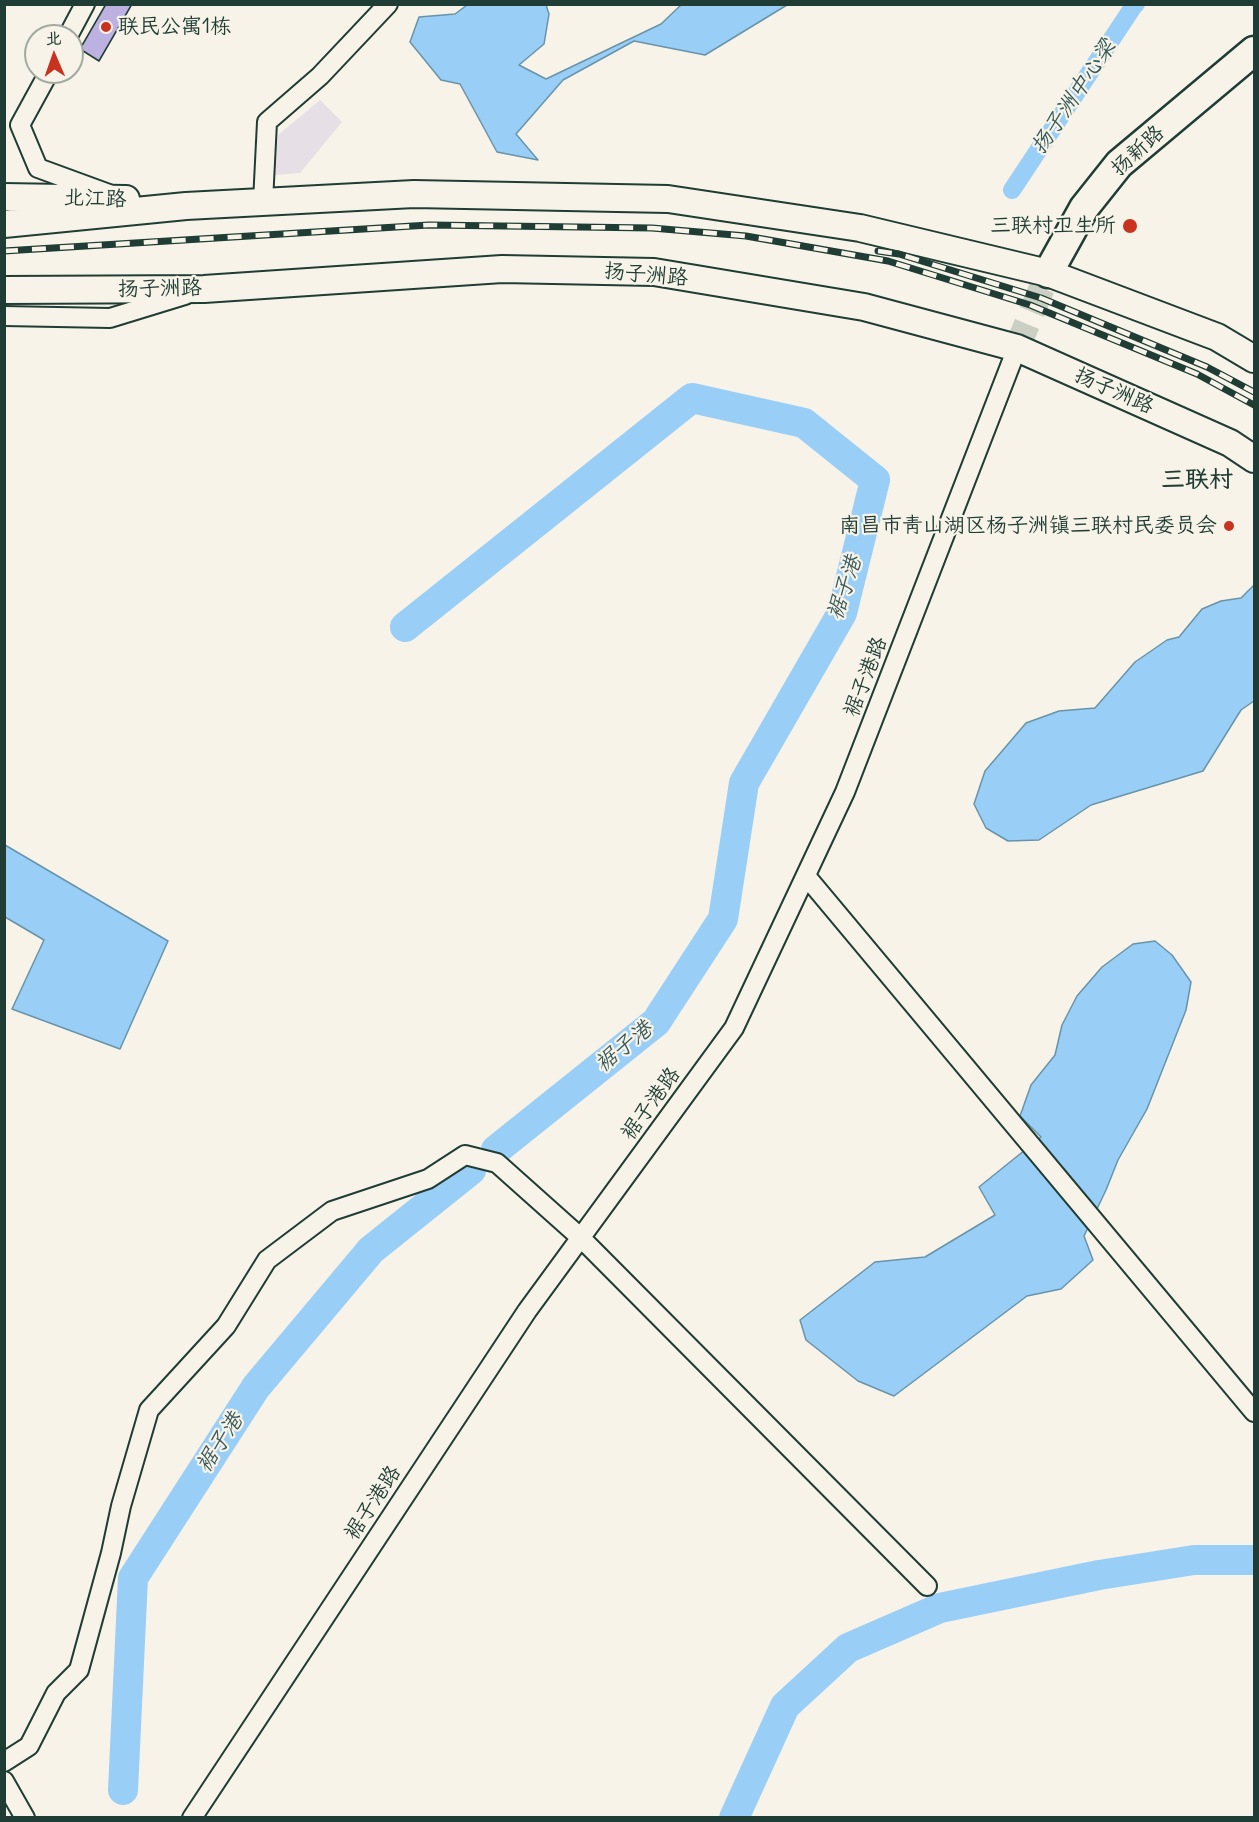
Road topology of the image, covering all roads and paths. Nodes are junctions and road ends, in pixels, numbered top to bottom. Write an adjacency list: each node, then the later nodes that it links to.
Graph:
1 (85, 4): 3 (street)
2 (388, 4): 8 (street)
3 (74, 24)
4 (1254, 51): 11 (main road, 扬新路)
5 (42, 84): 7 (street)
6 (4, 197): 7 (main road, 北江路)
7 (122, 198): 9 (main road, 北江路)
8 (263, 202): 9 (main road); 11 (main road)
9 (186, 206): 10 (main road)
10 (4, 224)
11 (1048, 273): 16 (main road)
12 (204, 289): 13 (main road, 扬子洲路); 14 (street); 15 (main road, 扬子洲路)
13 (4, 290)
14 (4, 316)
15 (1017, 348): 17 (main road, 扬子洲路); 18 (street, 裾子港路)
16 (1254, 359)
17 (1254, 459)
18 (806, 876): 19 (street, 裾子港路); 20 (street)
19 (581, 1238): 21 (street); 22 (street); 25 (street, 裾子港路)
20 (1254, 1412)
21 (927, 1586)
22 (4, 1762)
23 (4, 1781): 24 (street)
24 (25, 1818)
25 (192, 1818)

